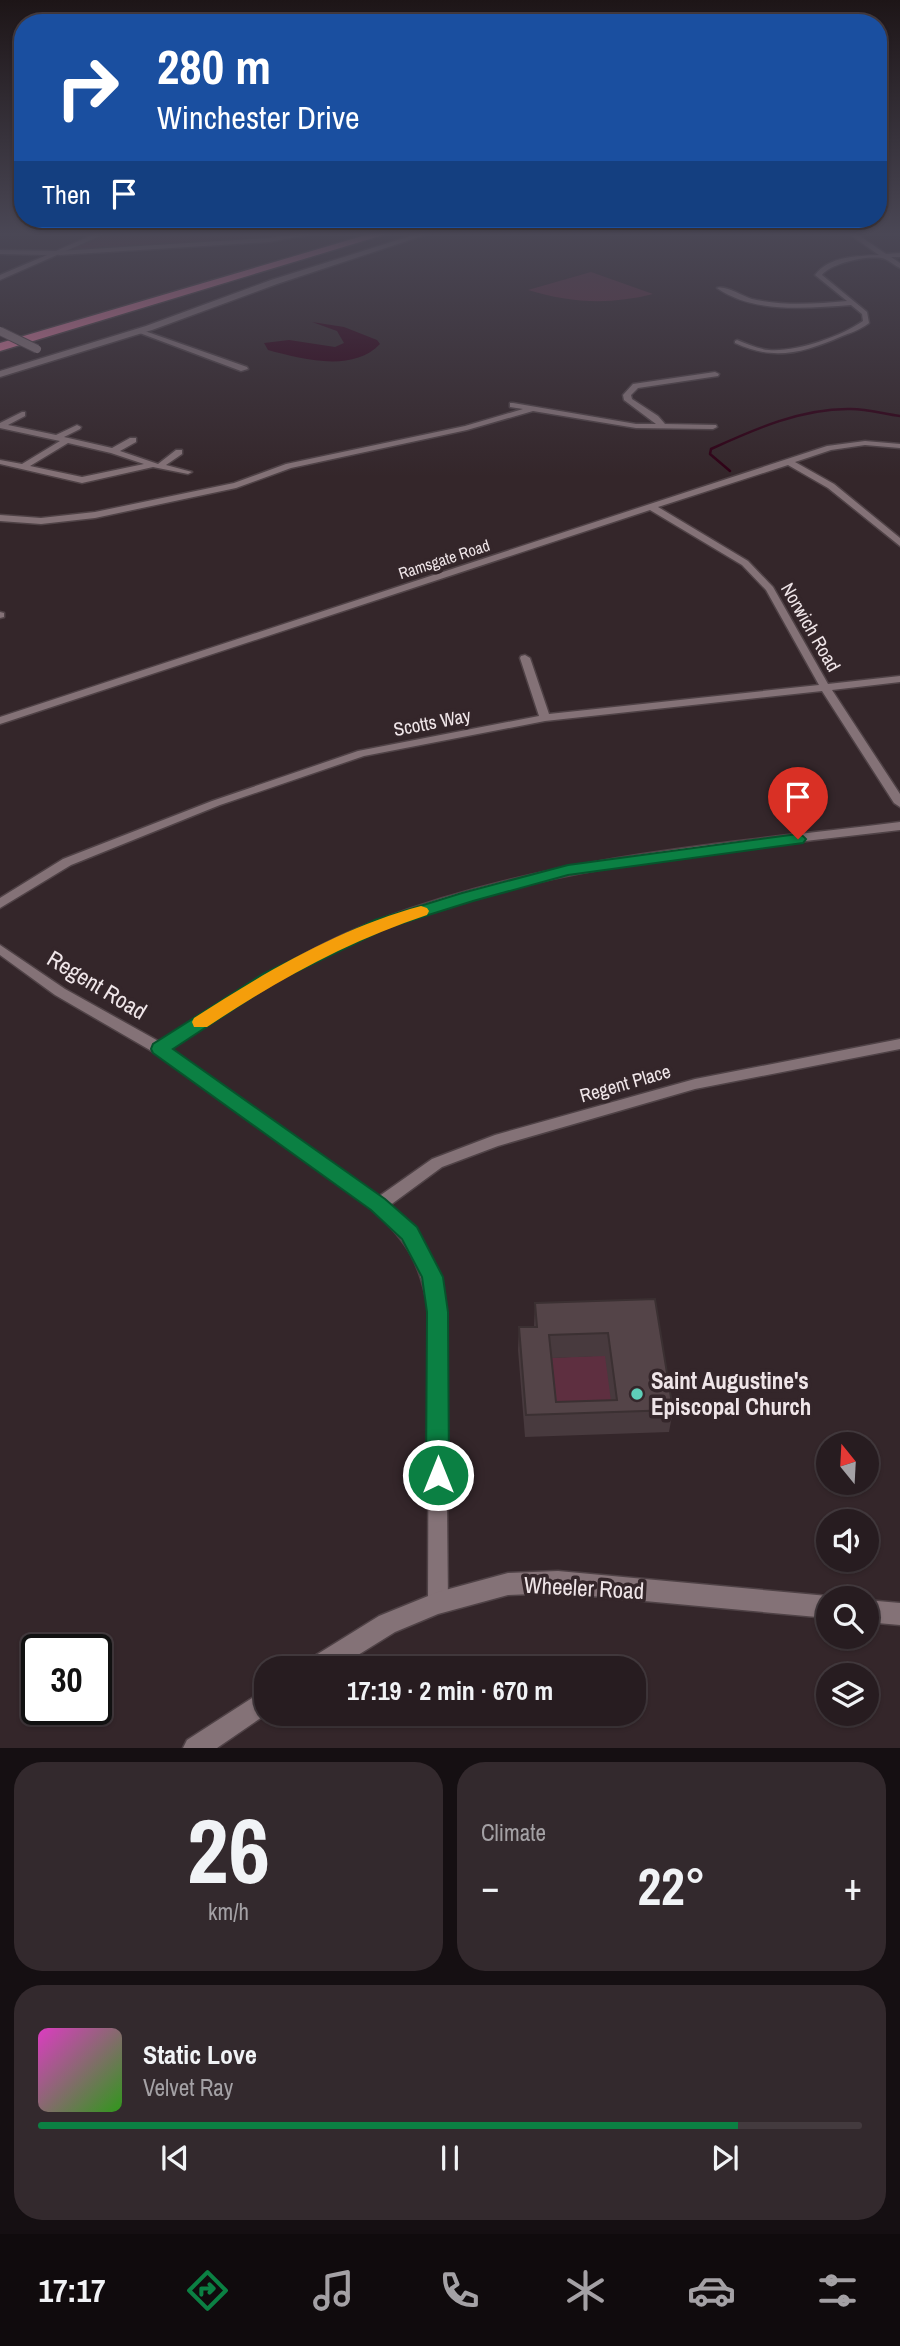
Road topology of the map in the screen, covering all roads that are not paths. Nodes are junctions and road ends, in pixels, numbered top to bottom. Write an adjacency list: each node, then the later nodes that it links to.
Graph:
1 (80, 314): 7 (highway)
2 (113, 314): 9 (highway)
3 (187, 314): 6 (street)
4 (865, 314): 8 (street)
5 (0, 331): 10 (street, bridge)
6 (139, 331): 10 (street); 11 (street)
7 (0, 337)
8 (737, 342)
9 (0, 347)
10 (54, 358): 12 (street)
11 (244, 369)
12 (0, 374)
13 (715, 374): 18 (street)
14 (513, 405): 15 (street)
15 (531, 409): 18 (street); 35 (street)
16 (22, 414): 17 (street)
17 (0, 426): 21 (street)
18 (662, 426): 20 (street)
19 (77, 427): 21 (street)
20 (713, 427)
21 (57, 438): 22 (street)
22 (68, 440): 25 (street); 30 (street)
23 (133, 440): 25 (street)
24 (900, 446): 28 (street, Ramsgate Road)
25 (113, 451): 29 (street)
26 (180, 452): 29 (street)
27 (0, 461): 30 (street)
28 (789, 462): 32 (street, Ramsgate Road); 36 (street)
29 (157, 466): 30 (street); 31 (street)
30 (23, 467)
31 (188, 472)
32 (653, 508): 39 (street, Norwich Road); 41 (street, Ramsgate Road)
33 (0, 509): 35 (street)
34 (0, 518): 35 (street)
35 (19, 521)
36 (900, 543)
37 (524, 658): 40 (street)
38 (900, 679): 39 (street, Scotts Way)
39 (825, 687): 40 (street, Scotts Way); 42 (street, Norwich Road)
40 (545, 718): 44 (street, Scotts Way)
41 (0, 721)
42 (900, 803)
43 (900, 826): 47 (street)
44 (0, 904)
45 (0, 949): 47 (street, Regent Road)
46 (900, 1044): 48 (street, Regent Place)
47 (160, 1049): 48 (street, Regent Road)
48 (378, 1205): 49 (street, Regent Road)
49 (438, 1603): 50 (street, Wheeler Road); 53 (street, Wheeler Road)
50 (816, 1606)
51 (879, 1612): 52 (street)
52 (900, 1614)
53 (335, 1656)
54 (254, 1709): 55 (street)
55 (195, 1748)

